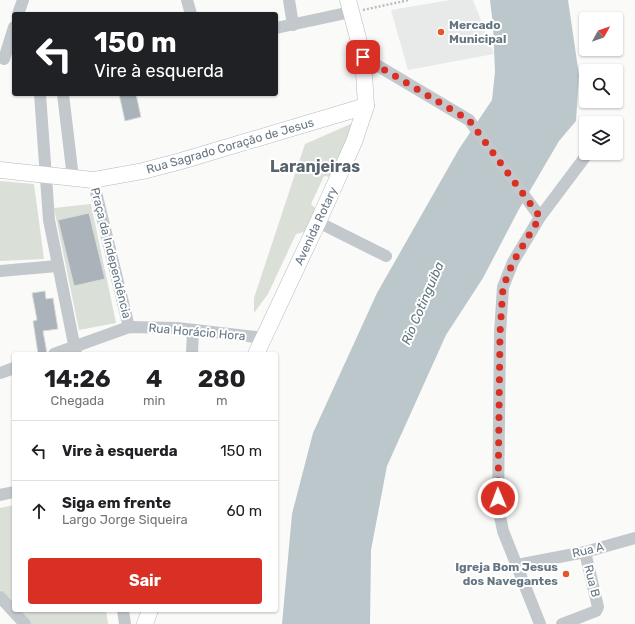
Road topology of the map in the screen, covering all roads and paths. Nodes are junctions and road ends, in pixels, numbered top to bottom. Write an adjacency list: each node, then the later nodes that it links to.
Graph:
1 (23, 0): 6 (street)
2 (187, 0): 7 (street)
3 (288, 0): 8 (street)
4 (409, 0): 5 (path)
5 (350, 6): 8 (street); 11 (street, Avenida Rotary)
6 (19, 12)
7 (190, 12)
8 (293, 25): 9 (street)
9 (278, 28)
10 (12, 36): 12 (street)
11 (363, 57): 15 (street, Avenida Rotary); 21 (street)
12 (6, 59)
13 (40, 96): 18 (street)
14 (62, 96): 19 (street)
15 (366, 106): 20 (street, Rua Sagrado Coração de Jesus); 22 (street, Avenida Rotary)
16 (583, 160): 21 (street)
17 (0, 170): 18 (street, Praça da Independência)
18 (46, 176): 19 (street, Praça da Independência); 24 (street)
19 (73, 178): 20 (street, Praça da Independência)
20 (93, 180): 26 (street, Praça da Independência)
21 (540, 217): 38 (street)
22 (318, 222): 23 (street); 28 (street, Avenida Rotary)
23 (386, 256)
24 (57, 266): 25 (street); 29 (street)
25 (0, 271)
26 (129, 327): 27 (street, Rua Horácio Hora); 29 (street, Praça da Independência)
27 (193, 330): 28 (street, Rua Horácio Hora); 30 (street)
28 (264, 338): 31 (street, Avenida Rotary)
29 (75, 351)
30 (192, 352)
31 (257, 352)
32 (12, 369): 33 (street)
33 (0, 373)
34 (12, 492): 35 (street)
35 (0, 495)
36 (635, 538): 37 (street, Rua A)
37 (585, 552): 38 (street, Rua A); 48 (street, Rua B)
38 (517, 565): 47 (street)
39 (0, 597): 40 (street)
40 (12, 610)
41 (14, 612): 44 (street)
42 (123, 612): 45 (street)
43 (149, 612): 46 (street)
44 (25, 624)
45 (124, 624)
46 (145, 624)
47 (540, 624)
48 (562, 624)

